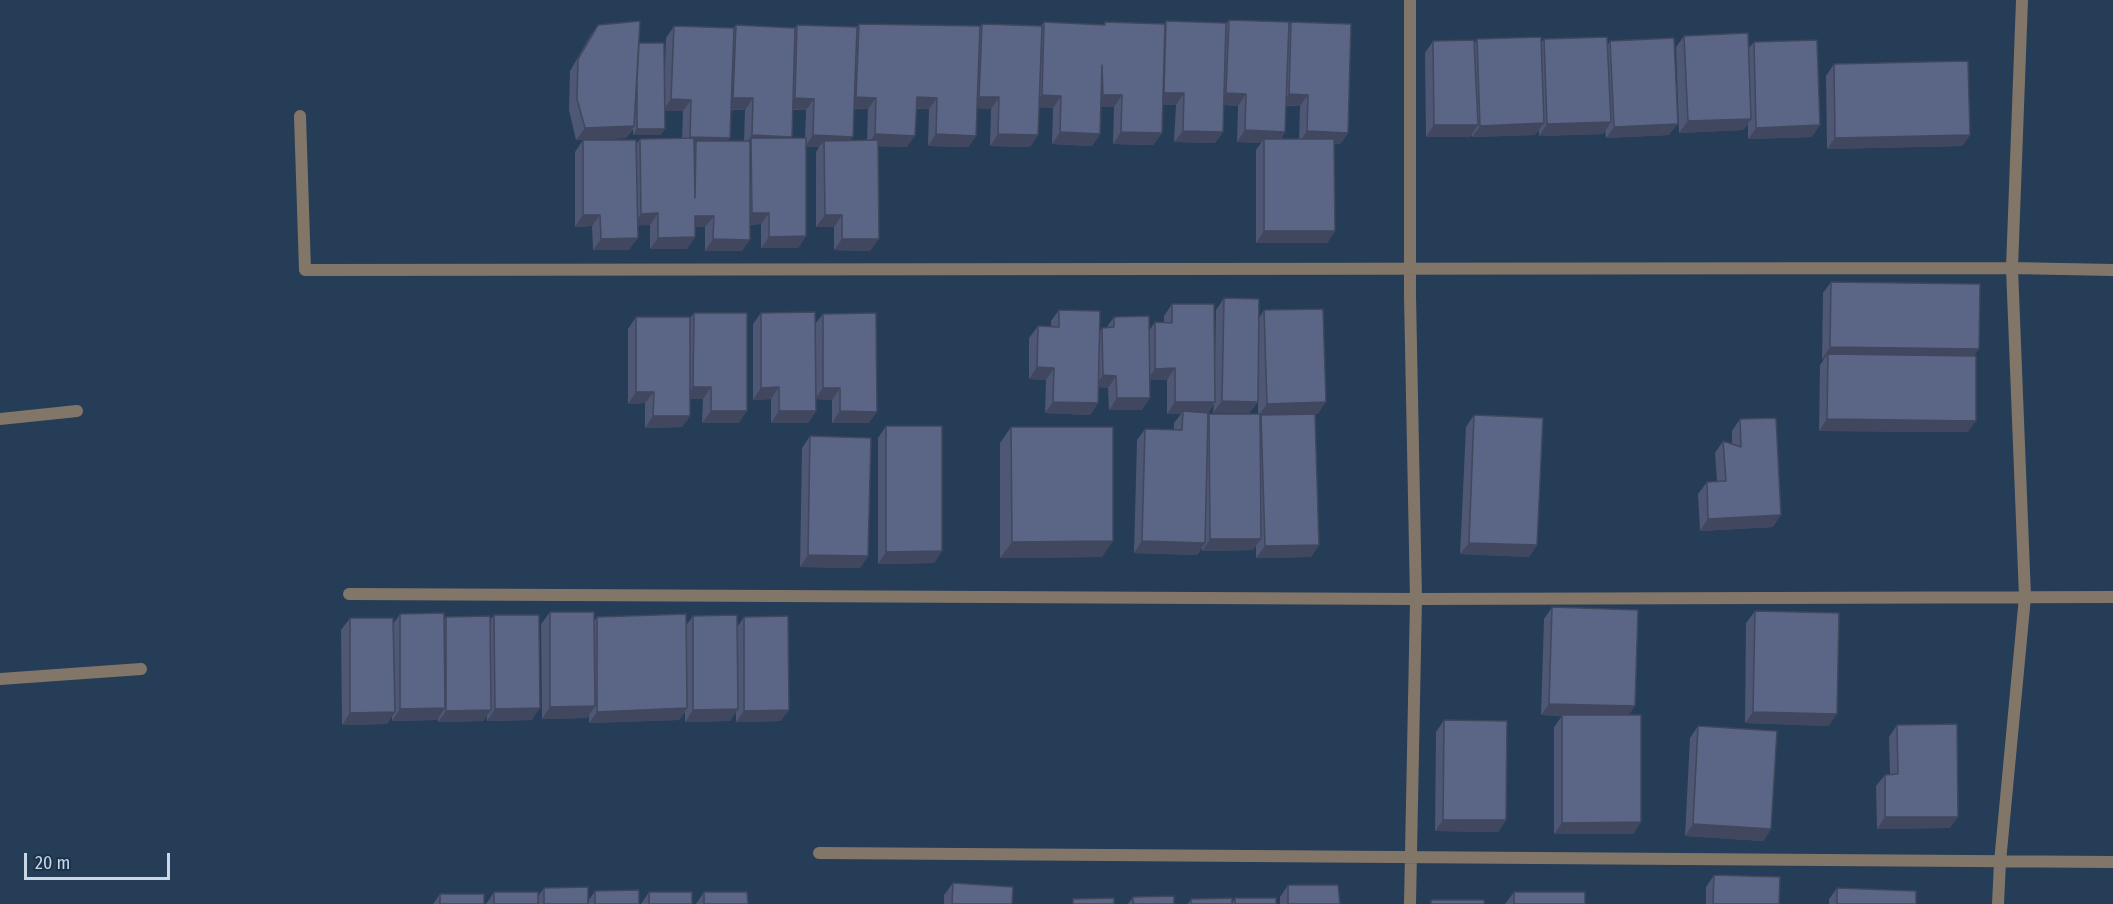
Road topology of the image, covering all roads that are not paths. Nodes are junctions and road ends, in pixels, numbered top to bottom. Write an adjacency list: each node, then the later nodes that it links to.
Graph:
1 (1410, 0): 5 (street)
2 (2022, 0): 4 (street)
3 (300, 116): 5 (street)
4 (2012, 268): 5 (street); 6 (street); 10 (street)
5 (1410, 269): 12 (street)
6 (2113, 270)
7 (77, 411): 8 (street)
8 (0, 419)
9 (349, 594): 12 (street)
10 (2025, 597): 11 (street); 12 (street); 17 (street)
11 (2113, 597)
12 (1416, 599): 16 (street)
13 (141, 669): 14 (street)
14 (0, 680)
15 (819, 853): 16 (street)
16 (1409, 855): 17 (street); 19 (street)
17 (2000, 862): 18 (street); 20 (street)
18 (2113, 862)
19 (1410, 904)
20 (1998, 904)

